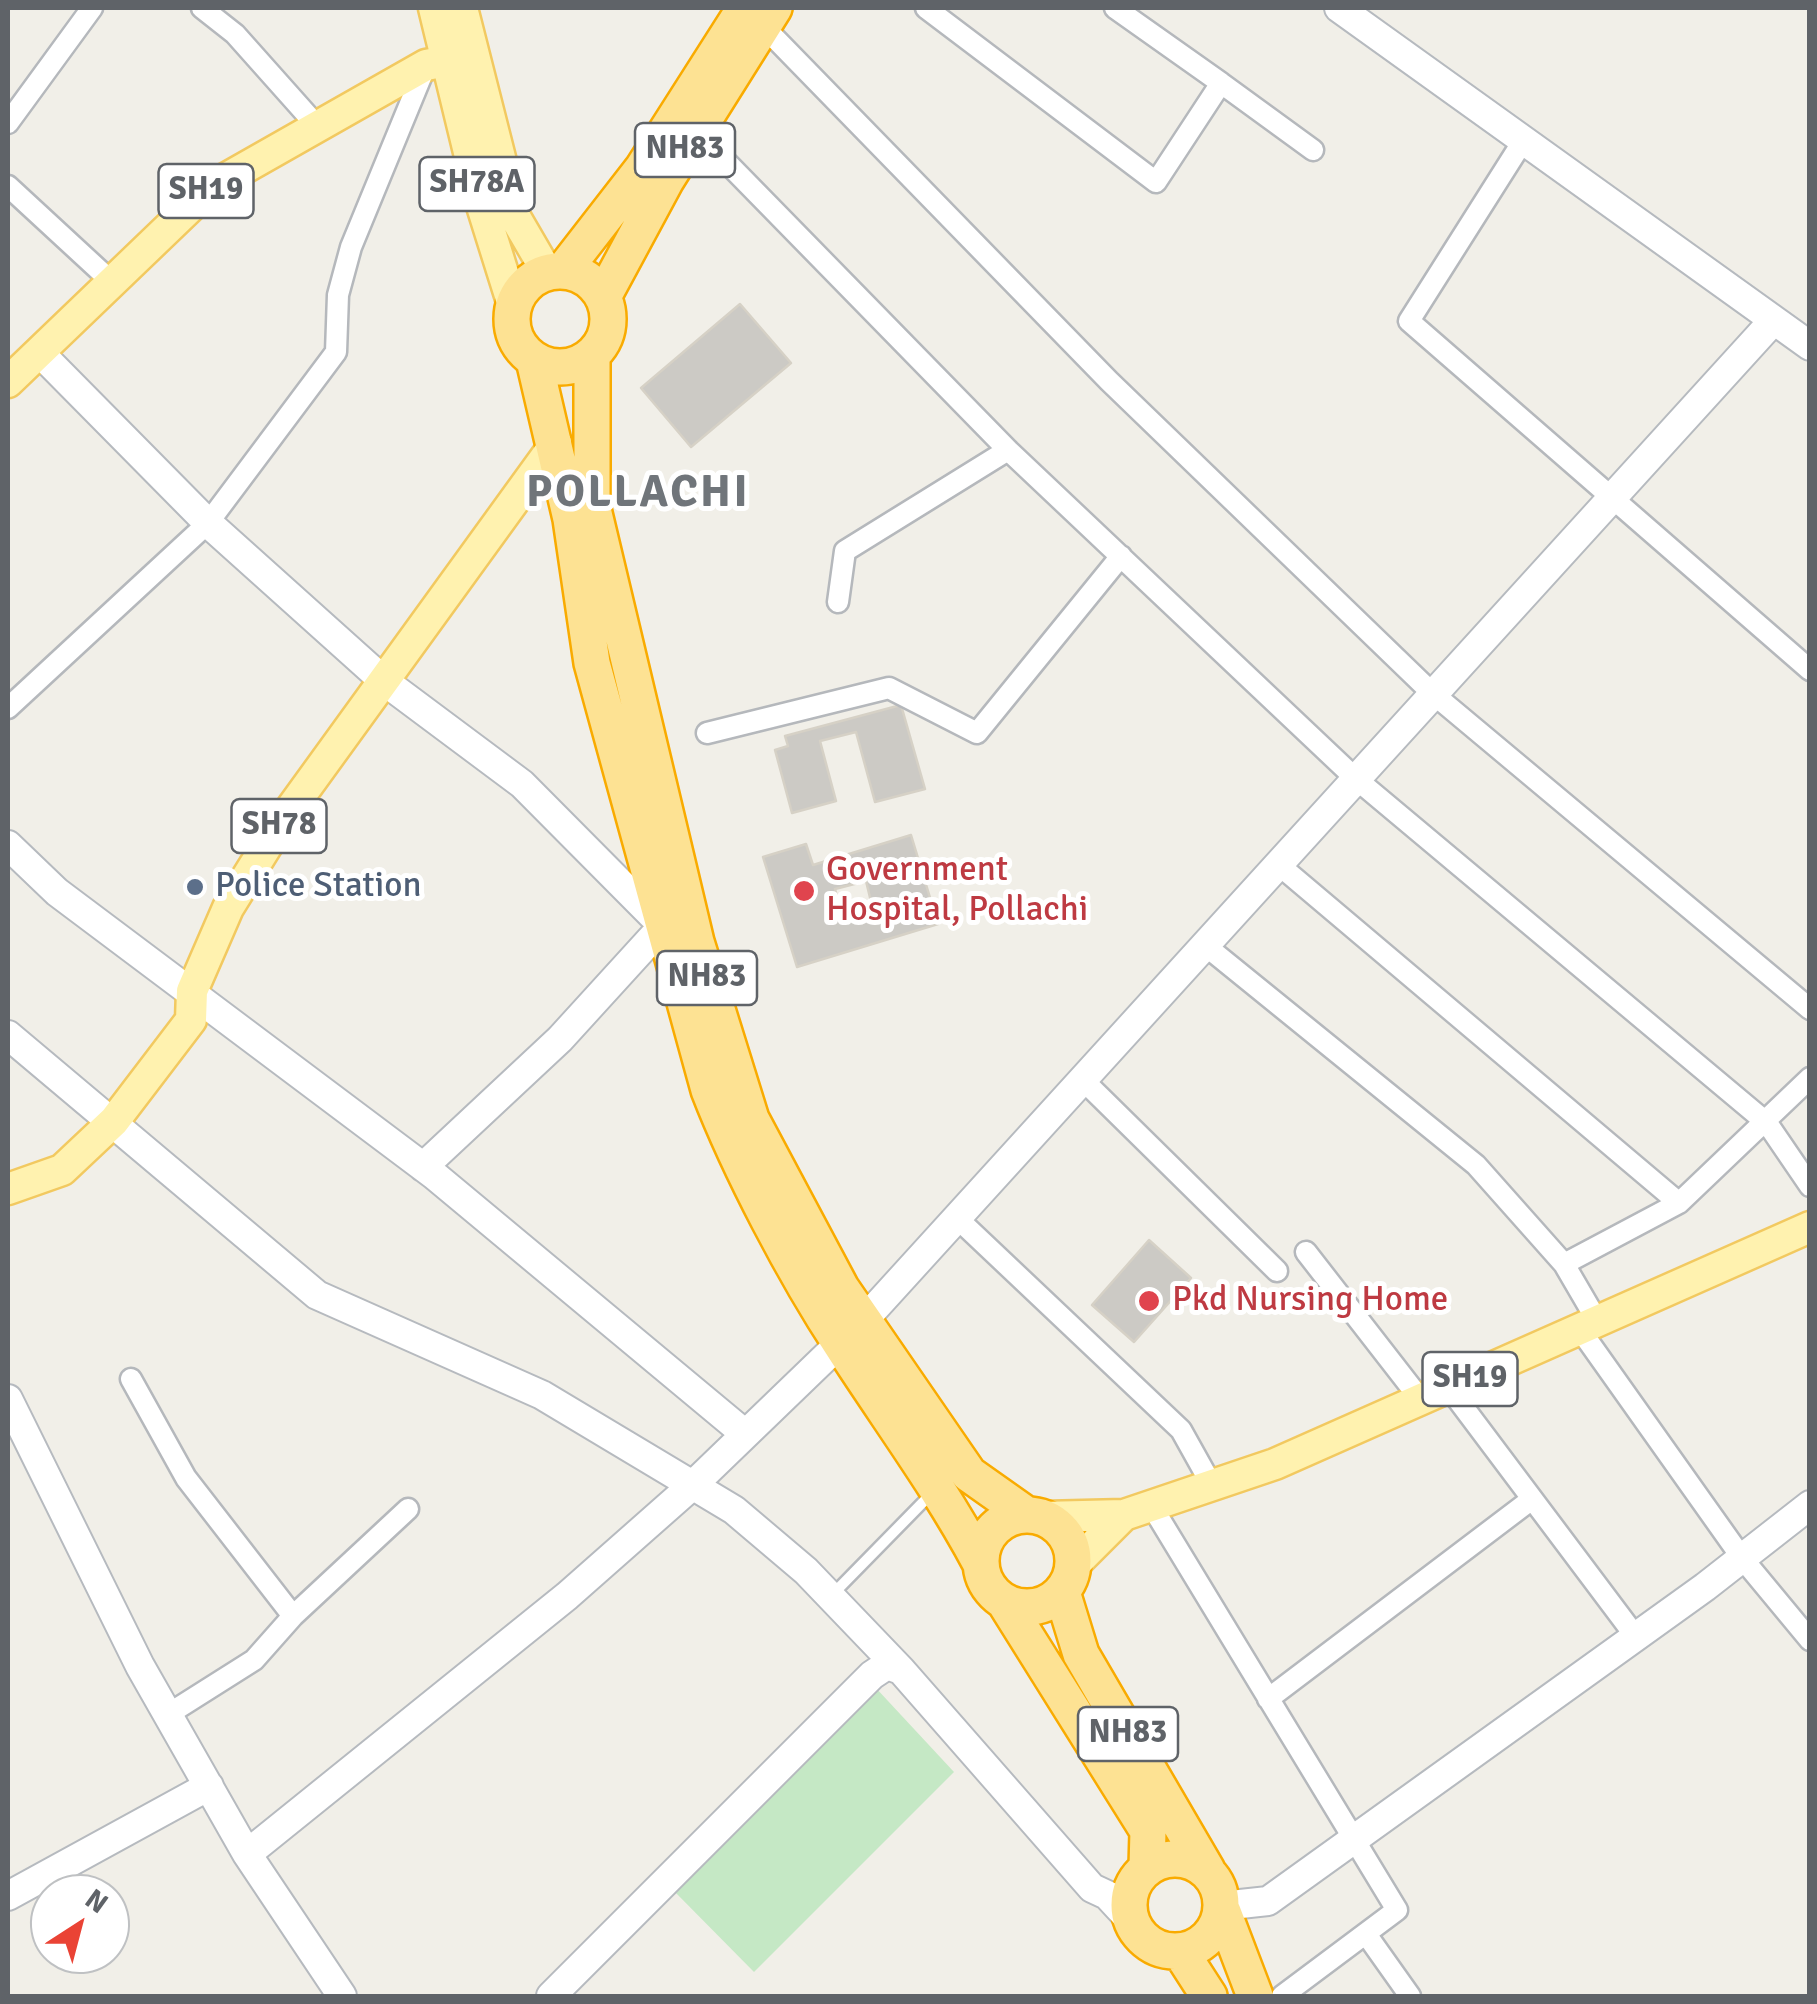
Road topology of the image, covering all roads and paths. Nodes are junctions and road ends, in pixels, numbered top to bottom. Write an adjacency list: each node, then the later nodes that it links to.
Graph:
1 (92, 8): 11 (street)
2 (202, 8): 12 (street)
3 (434, 8): 9 (main road, SH78A)
4 (462, 8): 17 (main road)
5 (926, 8): 10 (street)
6 (1115, 8): 10 (street)
7 (1339, 8): 14 (street)
8 (761, 14): 13 (highway, NH83); 17 (highway, NH83); 35 (street)
9 (437, 63): 12 (main road, SH19); 20 (main road, SH78A); 30 (street)
10 (1221, 83): 15 (street)
11 (8, 123)
12 (317, 126): 18 (main road, SH19)
13 (696, 131): 19 (highway, NH83); 28 (street)
14 (1523, 140): 21 (street); 29 (street)
15 (1313, 150)
16 (8, 186): 18 (street)
17 (555, 271): 19 (highway); 20 (highway, NH83)
18 (112, 282): 23 (main road, SH19)
19 (603, 297): 24 (highway, NH83)
20 (513, 306): 25 (highway, NH83)
21 (1773, 321): 22 (street); 29 (street)
22 (1810, 346)
23 (39, 352): 26 (main road, SH19); 30 (street)
24 (592, 355): 25 (highway); 60 (highway, NH83)
25 (534, 360): 27 (highway, NH83)
26 (8, 382)
27 (556, 443): 34 (main road, SH78); 41 (highway, NH83)
28 (1008, 450): 31 (street); 32 (street)
29 (1611, 497): 33 (street); 35 (street)
30 (208, 523): 34 (street); 36 (street)
31 (1120, 556): 37 (street); 38 (street)
32 (838, 602)
33 (1810, 670)
34 (384, 681): 41 (street); 43 (main road, SH78)
35 (1432, 692): 38 (street); 44 (street)
36 (8, 708)
37 (707, 733)
38 (1355, 778): 40 (street); 49 (street)
39 (8, 846): 43 (street)
40 (1279, 865): 42 (street); 53 (street)
41 (663, 926): 50 (street); 60 (highway, NH83)
42 (1206, 946): 47 (street); 57 (street)
43 (192, 991): 48 (main road, SH78); 50 (street)
44 (1810, 1009)
45 (8, 1035): 48 (street)
46 (1810, 1078): 49 (street)
47 (1084, 1081): 54 (street); 58 (street)
48 (114, 1120): 52 (main road, SH78); 66 (street)
49 (1767, 1123): 51 (street); 53 (street)
50 (423, 1167): 64 (street)
51 (1810, 1186)
52 (8, 1189)
53 (1679, 1203): 57 (street)
54 (958, 1218): 60 (street); 65 (street)
55 (1810, 1226): 59 (main road, SH19)
56 (1306, 1252): 62 (street)
57 (1564, 1264): 59 (street)
58 (1276, 1271)
59 (1590, 1328): 62 (main road, SH19); 73 (street)
60 (852, 1332): 64 (street); 67 (highway, NH83); 72 (highway, NH83)
61 (131, 1379): 78 (street)
62 (1435, 1394): 65 (main road, SH19); 68 (street)
63 (8, 1399): 83 (street)
64 (744, 1434): 66 (street)
65 (1210, 1482): 71 (main road, SH19)
66 (695, 1483): 76 (street); 86 (street)
67 (939, 1486): 74 (highway, NH83); 76 (lane)
68 (1532, 1499): 79 (street); 82 (street)
69 (1810, 1505): 73 (street)
70 (408, 1510): 78 (street)
71 (1138, 1510): 72 (main road, SH19); 75 (main road); 82 (street)
72 (1034, 1516): 74 (highway); 75 (highway, NH83)
73 (1742, 1558): 79 (street); 80 (street)
74 (981, 1564): 77 (highway, NH83)
75 (1067, 1579): 77 (highway); 88 (highway, NH83)
76 (830, 1596): 81 (street)
77 (1004, 1601): 87 (highway, NH83)
78 (293, 1616): 83 (street)
79 (1636, 1637): 85 (street)
80 (1810, 1640)
81 (901, 1670): 87 (street); 93 (street)
82 (1268, 1699): 85 (street)
83 (168, 1714): 84 (street)
84 (208, 1786): 86 (street); 89 (street)
85 (1352, 1838): 88 (street); 90 (street)
86 (248, 1854): 92 (street)
87 (1129, 1894): 88 (highway); 91 (highway)
88 (1223, 1895): 91 (highway); 95 (highway, NH83)
89 (8, 1896)
90 (1366, 1934): 96 (street); 97 (street)
91 (1180, 1951): 94 (highway)
92 (342, 1996)
93 (551, 1996)
94 (1209, 1996)
95 (1255, 1996)
96 (1282, 1996)
97 (1410, 1996)

